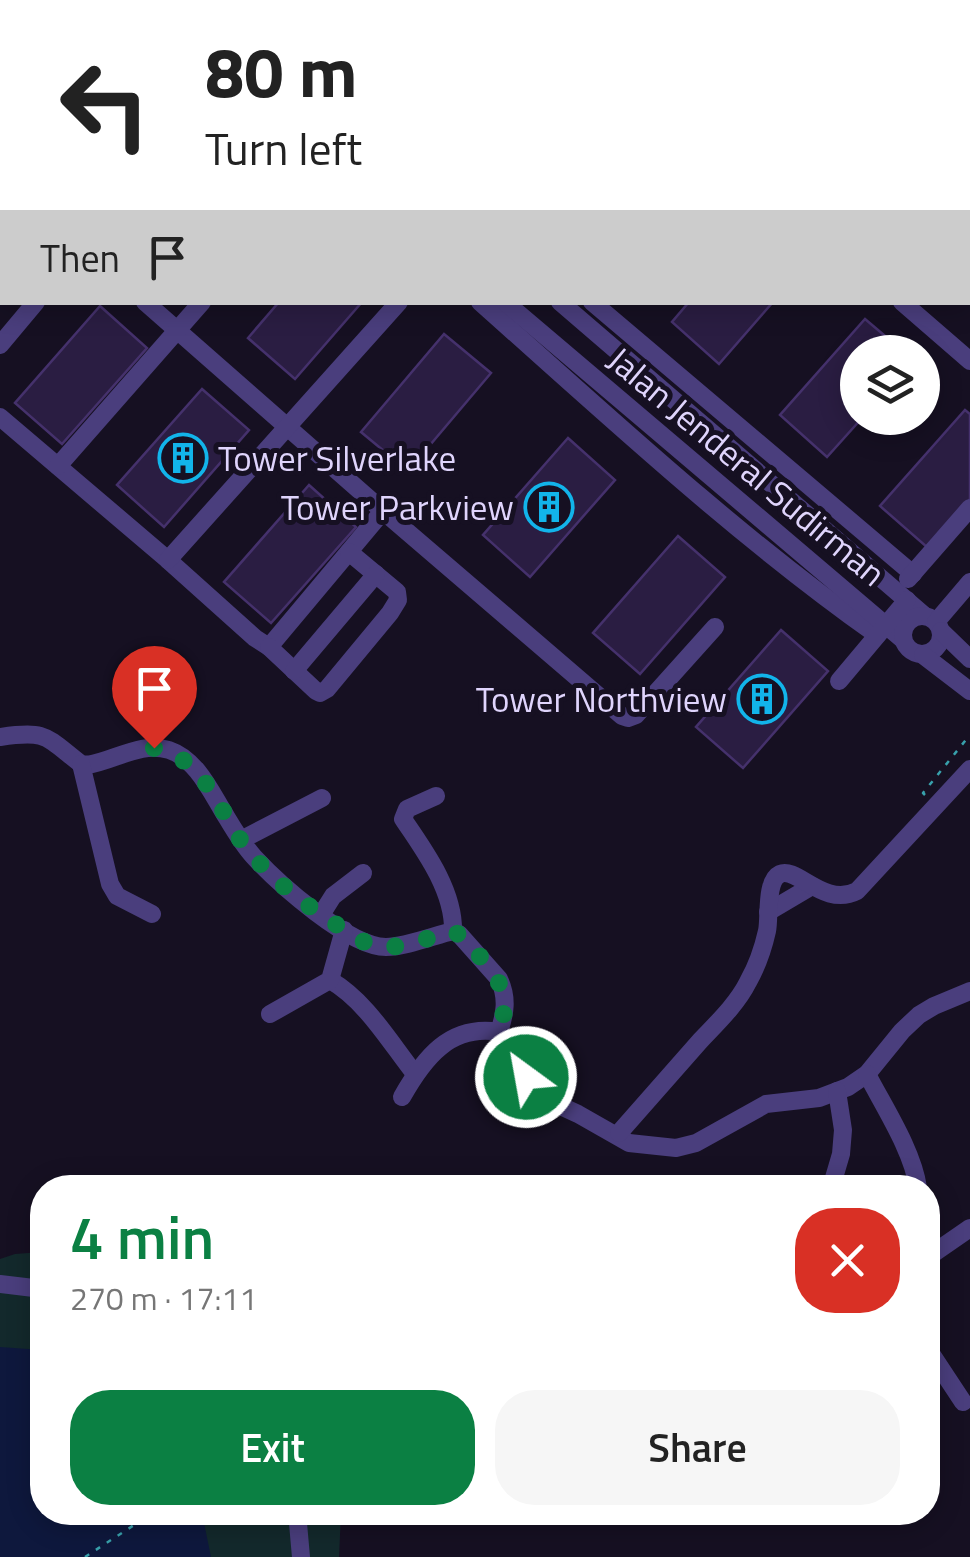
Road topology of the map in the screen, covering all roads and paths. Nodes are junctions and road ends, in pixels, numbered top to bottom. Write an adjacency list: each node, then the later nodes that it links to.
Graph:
1 (33, 305): 11 (street)
2 (149, 305): 10 (street)
3 (199, 305): 10 (street)
4 (395, 305): 16 (street)
5 (483, 305): 28 (street)
6 (508, 305): 28 (street, Jalan Jenderal Sudirman)
7 (563, 305): 14 (street, Jalan Jenderal Sudirman)
8 (596, 305): 13 (street)
9 (905, 305): 12 (street)
10 (178, 330): 16 (street); 17 (street)
11 (0, 345)
12 (970, 361)
13 (685, 381): 14 (street); 23 (street)
14 (656, 385): 25 (street, Jalan Jenderal Sudirman)
15 (0, 417): 17 (street)
16 (288, 427): 19 (street); 21 (street)
17 (58, 466): 21 (street)
18 (970, 508): 23 (street)
19 (383, 511): 20 (street); 27 (street)
20 (350, 552): 22 (street); 30 (street)
21 (168, 560): 30 (street)
22 (376, 574): 33 (street); 33 (street)
23 (913, 574): 25 (street)
24 (970, 582): 26 (street)
25 (902, 596): 26 (street, Jalan Jenderal Sudirman); 28 (street)
26 (934, 623): 29 (street); 31 (street); 32 (street, Jalan Jenderal Sudirman)
27 (714, 626)
28 (881, 631): 29 (street, Jalan Jenderal Sudirman); 34 (street)
29 (902, 639): 31 (street)
30 (269, 647): 33 (street)
31 (923, 655): 35 (street)
32 (970, 659)
33 (294, 671)
34 (839, 680)
35 (970, 691)
36 (970, 736): 42 (path)
37 (0, 737): 38 (street)
38 (81, 764): 43 (street); 47 (street)
39 (970, 769): 42 (street)
40 (436, 796): 50 (street)
41 (322, 798): 43 (street)
42 (936, 808): 45 (street)
43 (241, 840): 48 (street)
44 (363, 873): 48 (street)
45 (812, 886): 46 (street); 46 (street)
46 (768, 912): 59 (street)
47 (152, 914)
48 (321, 915): 49 (street)
49 (344, 930): 50 (street); 51 (street)
50 (453, 931): 54 (street)
51 (330, 980): 53 (street); 55 (street)
52 (970, 992): 56 (street)
53 (270, 1014)
54 (499, 1032): 55 (street); 57 (street)
55 (415, 1074): 58 (street)
56 (867, 1074): 57 (street); 61 (street)
57 (837, 1091): 60 (street)
58 (402, 1096)
59 (619, 1133)
60 (835, 1175)
61 (916, 1175)
62 (970, 1228): 63 (street)
63 (940, 1248)
64 (0, 1284): 65 (street)
65 (30, 1288)
66 (940, 1367): 67 (street)
67 (963, 1402)
68 (134, 1525): 70 (path)
69 (298, 1525): 71 (street)
70 (84, 1557)
71 (301, 1557)

